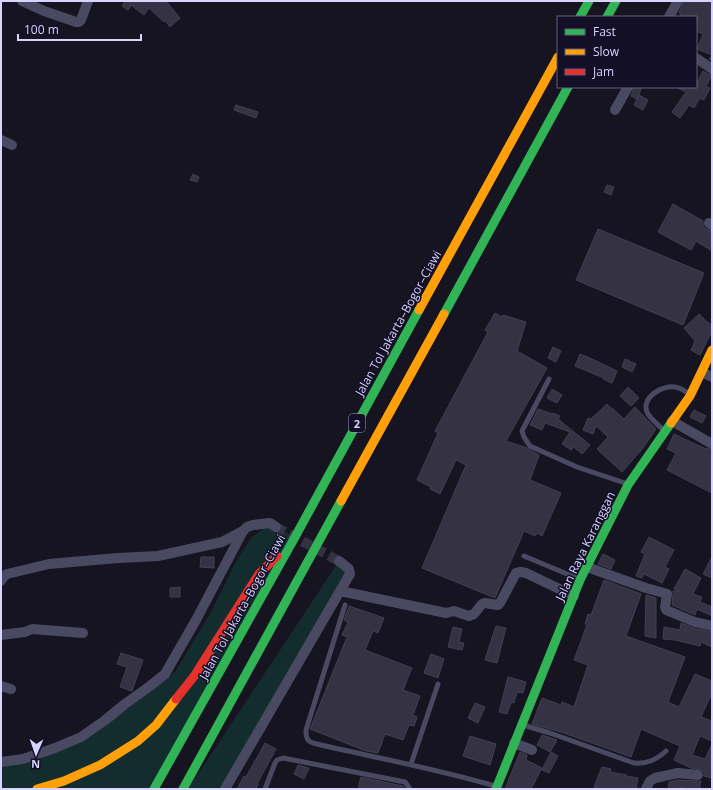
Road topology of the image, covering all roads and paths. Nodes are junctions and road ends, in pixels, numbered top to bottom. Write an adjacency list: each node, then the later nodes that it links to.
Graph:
1 (22, 1): 2 (street)
2 (88, 1)
3 (589, 1): 6 (main road)
4 (616, 1): 7 (main road)
5 (678, 1): 8 (street)
6 (581, 16)
7 (608, 16)
8 (670, 16)
9 (557, 59): 28 (main road, Jalan Tol Jakarta–Bogor–Ciawi / 2)
10 (697, 59): 11 (street)
11 (712, 69)
12 (567, 88): 51 (main road, 2)
13 (627, 88): 14 (street)
14 (615, 110)
15 (1, 140): 16 (street)
16 (12, 145)
17 (712, 350): 18 (main road, Jalan Raya Karanggan)
18 (702, 372): 19 (street); 21 (main road, Jalan Raya Karanggan)
19 (712, 377)
20 (549, 379): 25 (lane)
21 (690, 396): 22 (main road, Jalan Raya Karanggan); 23 (lane)
22 (672, 421): 23 (main road, Jalan Raya Karanggan); 24 (street)
23 (665, 431): 25 (main road, Jalan Raya Karanggan)
24 (712, 444)
25 (628, 485): 31 (main road, Jalan Raya Karanggan)
26 (276, 526): 27 (street)
27 (243, 531): 33 (street); 45 (street)
28 (292, 541): 49 (main road); 50 (main road, Jalan Tol Jakarta–Bogor–Ciawi / 2)
29 (524, 556): 32 (lane)
30 (339, 560): 34 (street)
31 (587, 567): 32 (main road, Jalan Raya Karanggan); 37 (street)
32 (580, 580): 35 (main road, Jalan Raya Karanggan)
33 (1, 581)
34 (340, 591): 35 (street); 52 (street)
35 (574, 596): 41 (main road, Jalan Raya Karanggan)
36 (345, 604): 46 (lane)
37 (712, 626)
38 (83, 633): 39 (street)
39 (1, 635)
40 (438, 684): 46 (lane)
41 (522, 724): 42 (main road, Jalan Raya Karanggan); 44 (lane)
42 (514, 743): 43 (street); 48 (main road, Jalan Raya Karanggan)
43 (532, 750)
44 (666, 750)
45 (1, 762)
46 (411, 764): 48 (lane)
47 (698, 775): 55 (street)
48 (497, 788)
49 (37, 789)
50 (154, 789)
51 (183, 789)
52 (226, 789)
53 (265, 789): 54 (lane)
54 (410, 789)
55 (646, 789)

